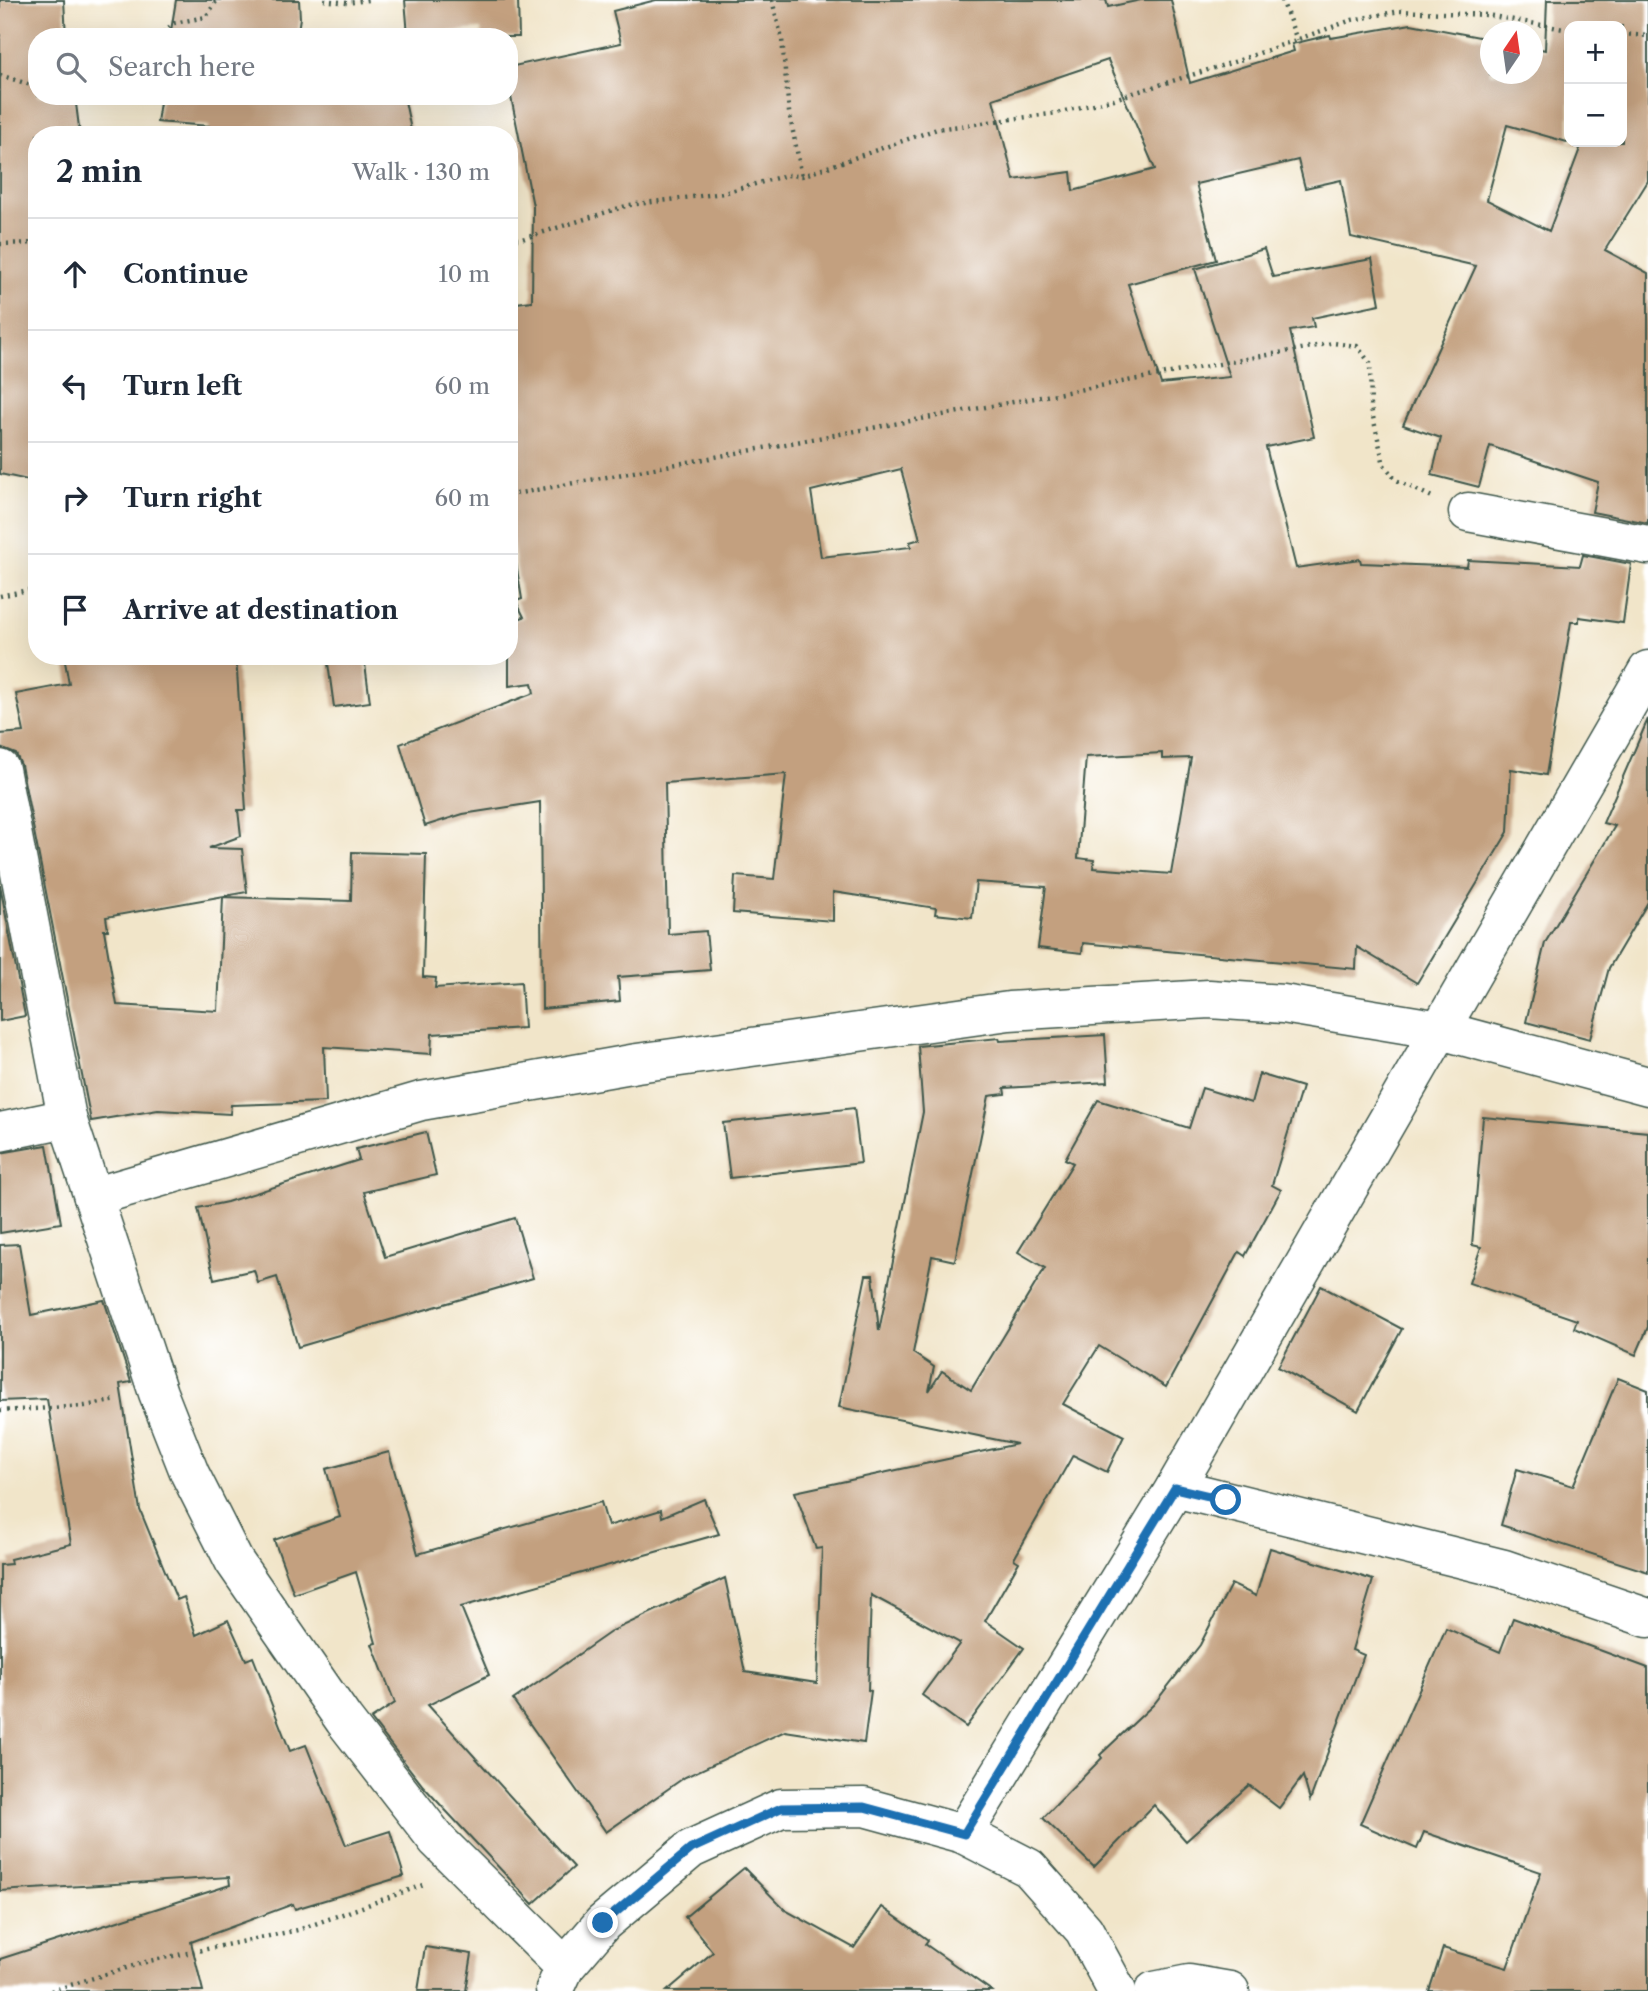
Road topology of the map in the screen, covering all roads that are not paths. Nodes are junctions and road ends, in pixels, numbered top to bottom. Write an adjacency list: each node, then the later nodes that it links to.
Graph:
1 (1468, 512): 2 (street)
2 (1648, 545)
3 (1648, 670): 5 (street)
4 (0, 769): 7 (street)
5 (1440, 1030): 6 (street); 9 (street); 10 (street)
6 (1648, 1086)
7 (67, 1118): 8 (street); 9 (street)
8 (0, 1132)
9 (93, 1198): 13 (street)
10 (1175, 1488): 11 (street); 12 (street)
11 (1648, 1618)
12 (964, 1834): 13 (street); 14 (street)
13 (559, 1979)
14 (1117, 1991)
15 (1154, 1991): 16 (street)
16 (1230, 1991)

